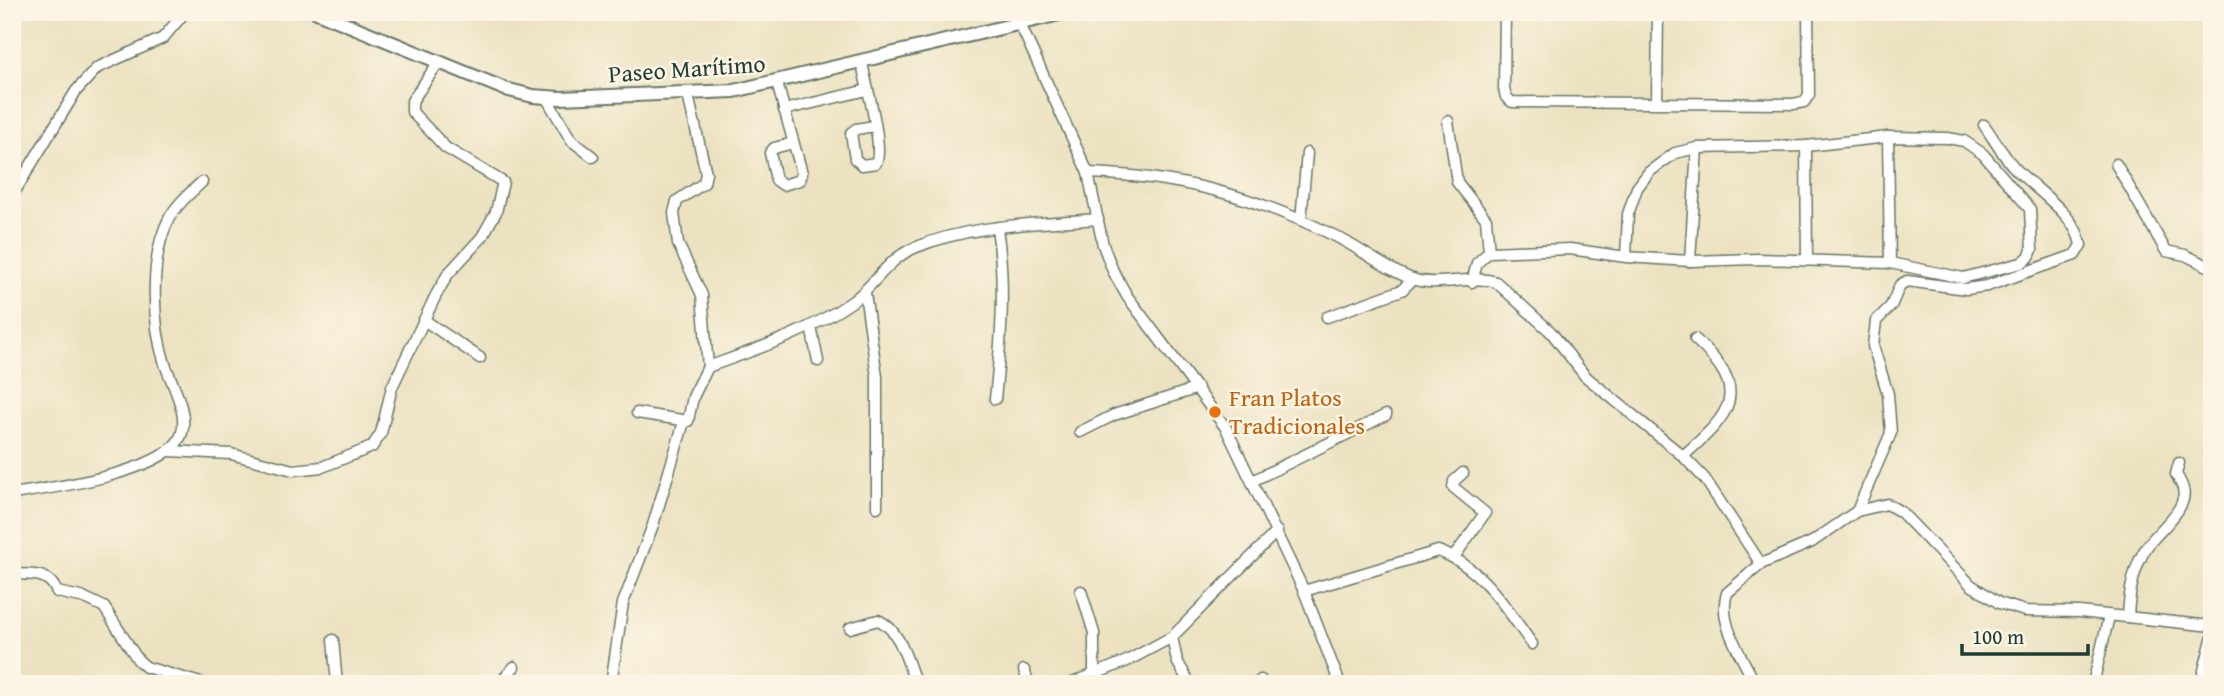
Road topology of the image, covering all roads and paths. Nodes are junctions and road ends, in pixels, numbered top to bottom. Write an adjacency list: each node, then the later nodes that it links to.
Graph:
1 (185, 12): 28 (street)
2 (317, 12): 8 (main road, Paseo Marítimo)
3 (1068, 12): 7 (main road, Paseo Marítimo)
4 (1506, 12): 14 (street)
5 (1658, 12): 14 (street)
6 (1808, 12): 14 (street)
7 (1020, 24): 9 (main road, Paseo Marítimo); 26 (street)
8 (438, 63): 13 (main road, Paseo Marítimo); 42 (street)
9 (862, 63): 10 (main road, Paseo Marítimo); 11 (street)
10 (777, 83): 12 (main road, Paseo Marítimo); 15 (street)
11 (867, 90): 15 (street); 17 (street)
12 (688, 95): 13 (main road, Paseo Marítimo); 47 (street)
13 (546, 97): 24 (street)
14 (1657, 102)
15 (784, 110): 20 (street)
16 (1448, 121): 32 (street)
17 (874, 125)
18 (1984, 125): 61 (street)
19 (1888, 136): 21 (street); 36 (street); 36 (street)
20 (793, 142)
21 (1806, 146): 22 (street); 34 (street)
22 (1698, 148): 33 (street); 35 (street)
23 (1307, 153): 30 (street)
24 (593, 157)
25 (2116, 164): 37 (street)
26 (1088, 173): 29 (street); 30 (street)
27 (202, 182): 54 (street)
28 (12, 196)
29 (1098, 219): 31 (street); 48 (street)
30 (1301, 220): 38 (street)
31 (997, 228): 40 (street); 49 (street)
32 (1489, 252): 33 (street); 39 (street)
33 (1626, 257): 35 (street)
34 (1807, 260): 35 (street); 36 (street)
35 (1690, 261)
36 (1890, 263)
37 (2212, 268)
38 (1413, 279): 39 (street); 41 (street)
39 (1472, 282): 55 (street)
40 (865, 293): 43 (street); 60 (street)
41 (1327, 317)
42 (424, 320): 45 (street); 54 (street)
43 (811, 327): 46 (street); 47 (street)
44 (1695, 339): 55 (street)
45 (480, 358)
46 (818, 360)
47 (708, 367): 52 (street)
48 (1198, 388): 53 (street); 58 (street)
49 (995, 399)
50 (638, 413): 52 (street)
51 (1386, 415): 58 (street)
52 (684, 422): 83 (street)
53 (1080, 432)
54 (168, 450): 59 (street)
55 (1683, 457): 64 (street)
56 (2179, 463): 69 (street)
57 (1463, 473): 63 (street)
58 (1252, 481): 62 (street)
59 (12, 494)
60 (877, 507)
61 (1857, 511): 64 (street); 68 (street)
62 (1277, 531): 67 (street); 72 (street)
63 (1454, 557): 67 (street); 75 (street)
64 (1761, 564): 89 (street)
65 (12, 574): 80 (street)
66 (1081, 591): 78 (street)
67 (1304, 591): 88 (street)
68 (2109, 616): 69 (street); 90 (street)
69 (2128, 617): 70 (street)
70 (2212, 626)
71 (850, 628): 84 (street)
72 (1172, 637): 78 (street); 87 (street)
73 (2212, 639): 79 (street)
74 (333, 640): 81 (street)
75 (1532, 644)
76 (514, 667): 82 (street)
77 (1024, 670): 85 (street)
78 (1094, 680): 86 (street)
79 (2201, 682)
80 (204, 684)
81 (337, 684)
82 (499, 684)
83 (611, 684)
84 (916, 684)
85 (1029, 684)
86 (1070, 684)
87 (1190, 684)
88 (1340, 684)
89 (1755, 684)
90 (2093, 684)

